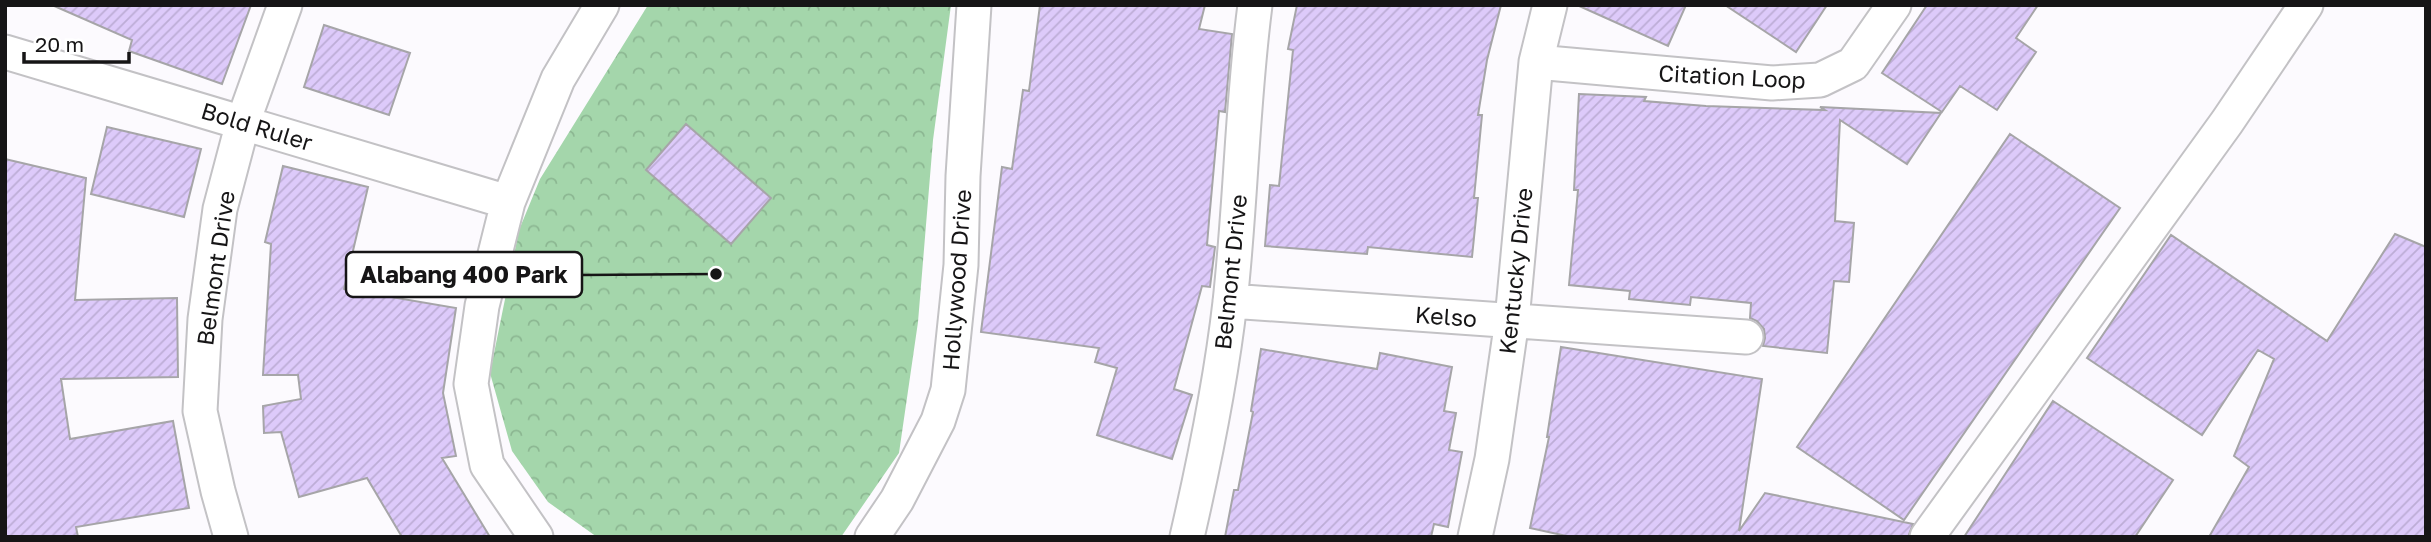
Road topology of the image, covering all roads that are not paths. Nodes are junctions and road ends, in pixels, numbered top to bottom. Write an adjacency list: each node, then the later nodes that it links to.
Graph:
1 (285, 5): 10 (street, Belmont Drive)
2 (603, 5): 11 (street)
3 (974, 5): 17 (street, Hollywood Drive)
4 (1255, 5): 12 (street, Belmont Drive)
5 (1550, 5): 9 (street, Kentucky Drive)
6 (1894, 5): 9 (street, Citation Loop)
7 (2306, 5): 20 (street)
8 (5, 52): 10 (street, Bold Ruler)
9 (1536, 62): 13 (street, Kentucky Drive)
10 (243, 121): 11 (street, Bold Ruler); 15 (street, Belmont Drive)
11 (508, 202): 16 (street)
12 (1230, 301): 13 (street, Kelso); 18 (street, Belmont Drive)
13 (1512, 320): 14 (street, Kelso); 19 (street, Kentucky Drive)
14 (1746, 337)
15 (231, 537)
16 (536, 537)
17 (872, 537)
18 (1187, 537)
19 (1475, 537)
20 (1927, 537)

